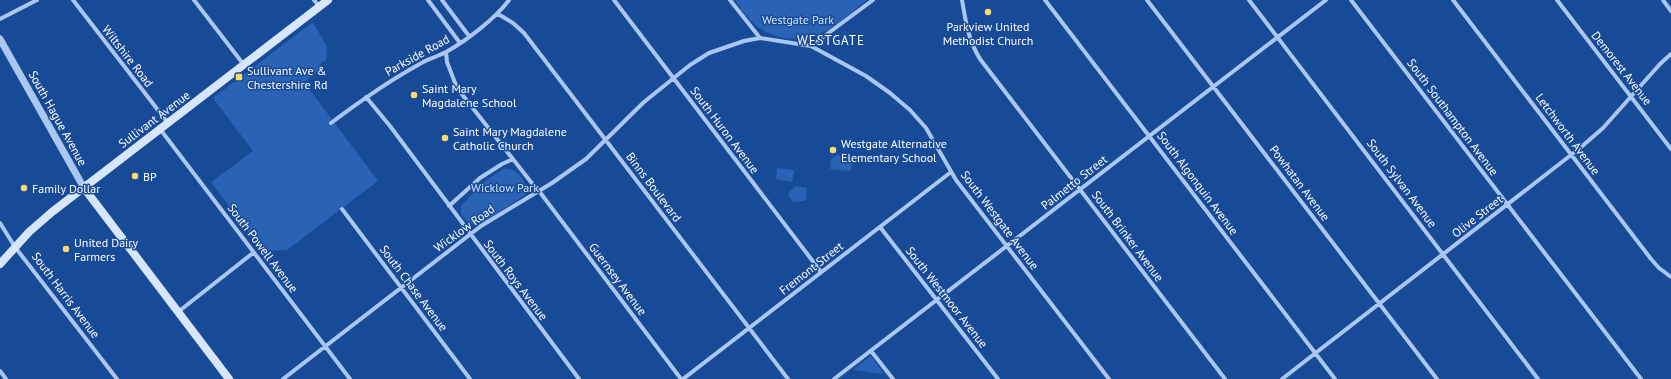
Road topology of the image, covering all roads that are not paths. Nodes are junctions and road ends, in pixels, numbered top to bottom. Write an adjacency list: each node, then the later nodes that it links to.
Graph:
1 (37, 0): 23 (street)
2 (73, 0): 37 (street, Wiltshire Road)
3 (194, 0): 32 (street)
4 (328, 0): 20 (main road, Sullivant Avenue)
5 (428, 0): 28 (street)
6 (442, 0): 24 (street)
7 (509, 0): 22 (street, Parkside Road)
8 (614, 0): 33 (street, South Huron Avenue)
9 (730, 0): 26 (street)
10 (873, 0): 29 (street)
11 (962, 0): 47 (street, South Brinker Avenue)
12 (1044, 0): 40 (street, South Algonquin Avenue)
13 (1147, 0): 34 (street, Powhatan Avenue)
14 (1249, 0): 25 (street, South Sylvan Avenue)
15 (1326, 0): 25 (street, Palmetto Street)
16 (1351, 0): 49 (street, South Southampton Avenue)
17 (1453, 0): 43 (street, Letchworth Avenue)
18 (1557, 0): 36 (street, Demorest Avenue)
19 (1663, 0): 21 (street)
20 (317, 3): 32 (main road, Sullivant Avenue)
21 (1671, 10)
22 (498, 14): 24 (street, Parkside Road); 41 (street, Binns Boulevard)
23 (0, 19)
24 (469, 36): 28 (street, Parkside Road)
25 (1278, 37): 34 (street, Palmetto Street); 58 (street, South Sylvan Avenue)
26 (760, 38): 29 (street, South Westgate Avenue); 33 (street, Wicklow Road)
27 (0, 39): 46 (street, South Hague Avenue)
28 (460, 42): 30 (street, Parkside Road)
29 (811, 46): 45 (street, South Westgate Avenue)
30 (446, 52): 35 (street, Parkside Road); 44 (street, Guernsey Avenue)
31 (1671, 54): 36 (street, Olive Street)
32 (244, 65): 37 (main road, Sullivant Avenue)
33 (673, 78): 41 (street, Wicklow Road); 60 (street, South Huron Avenue)
34 (1214, 87): 40 (street, Palmetto Street); 64 (street, Powhatan Avenue)
35 (366, 97): 38 (street, Parkside Road); 50 (street, South Roys Avenue)
36 (1632, 97): 42 (street, Demorest Avenue); 43 (street, Olive Street)
37 (168, 123): 39 (main road, Sullivant Avenue)
38 (331, 123)
39 (160, 129): 46 (main road, Sullivant Avenue); 57 (street, South Powell Avenue)
40 (1150, 136): 47 (street, Palmetto Street); 69 (street, South Algonquin Avenue)
41 (606, 140): 48 (street, Wicklow Road); 66 (street, Binns Boulevard)
42 (1671, 149)
43 (1572, 155): 49 (street, Olive Street); 61 (street, Letchworth Avenue)
44 (513, 160): 48 (street, Guernsey Avenue); 50 (street)
45 (951, 172): 53 (street, Fremont Street); 55 (street, South Westgate Avenue)
46 (84, 188): 56 (main road, Sullivant Avenue); 65 (main road, South Hague Avenue)
47 (1080, 190): 55 (street, Palmetto Street); 84 (street, South Brinker Avenue)
48 (538, 191): 54 (street, Wicklow Road); 78 (street, Guernsey Avenue)
49 (1507, 204): 58 (street, Olive Street); 89 (street, South Southampton Avenue)
50 (449, 206): 54 (street, South Roys Avenue)
51 (342, 209): 62 (street, South Chase Avenue)
52 (0, 223): 56 (street, South Harris Avenue)
53 (880, 227): 60 (street, Fremont Street); 63 (street, South Westmoor Avenue)
54 (470, 235): 62 (street, Wicklow Road); 77 (street, South Roys Avenue)
55 (1007, 246): 63 (street, Palmetto Street); 83 (street, South Westgate Avenue)
56 (15, 247): 59 (main road, Sullivant Avenue); 72 (street, South Harris Avenue)
57 (254, 253): 65 (street); 67 (street, South Powell Avenue)
58 (1443, 254): 64 (street, Olive Street); 88 (street, South Sylvan Avenue)
59 (0, 264)
60 (821, 272): 66 (street, Fremont Street)
61 (1671, 277)
62 (401, 288): 67 (street, Wicklow Road); 76 (street, South Chase Avenue)
63 (937, 300): 68 (street, Palmetto Street); 82 (street, South Westmoor Avenue)
64 (1379, 303): 69 (street, Olive Street); 87 (street, Powhatan Avenue)
65 (178, 312): 73 (main road, South Hague Avenue)
66 (749, 328): 78 (street, Fremont Street); 79 (street, Binns Boulevard)
67 (325, 346): 74 (street, Wicklow Road); 75 (street, South Powell Avenue)
68 (871, 351): 80 (street, Palmetto Street); 81 (street)
69 (1315, 353): 85 (street, Olive Street); 86 (street, South Algonquin Avenue)
70 (0, 371): 71 (street)
71 (6, 379)
72 (117, 379)
73 (229, 379)
74 (283, 379)
75 (350, 379)
76 (470, 379)
77 (579, 379)
78 (682, 379)
79 (788, 379)
80 (834, 379)
81 (893, 379)
82 (998, 379)
83 (1109, 379)
84 (1225, 379)
85 (1282, 379)
86 (1335, 379)
87 (1437, 379)
88 (1538, 379)
89 (1641, 379)

